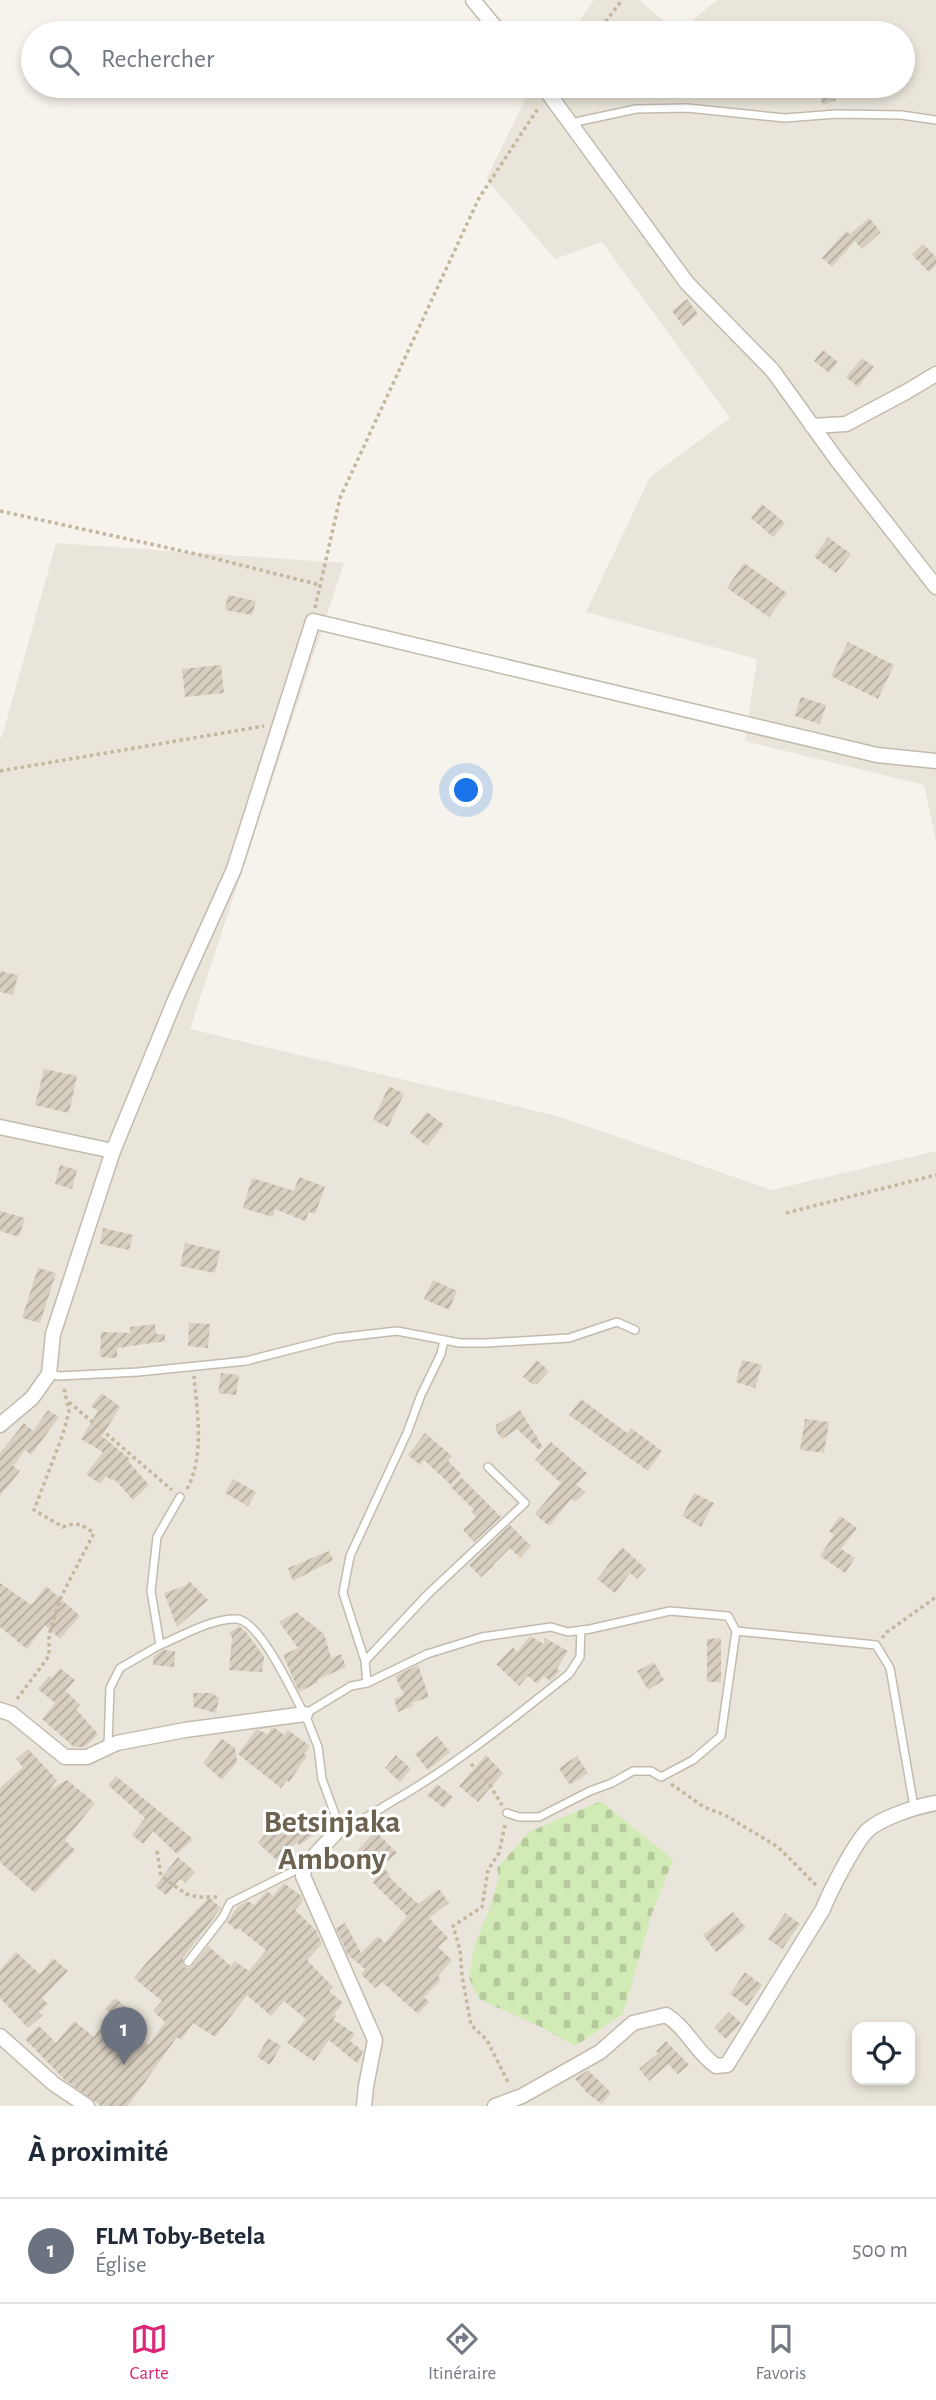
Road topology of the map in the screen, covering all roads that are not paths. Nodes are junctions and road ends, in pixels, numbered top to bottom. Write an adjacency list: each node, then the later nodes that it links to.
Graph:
1 (473, 0): 2 (street)
2 (490, 21)
3 (551, 98): 5 (street)
4 (936, 120): 5 (lane)
5 (570, 123): 7 (street)
6 (936, 374): 7 (street)
7 (812, 426): 8 (street)
8 (936, 587)
9 (936, 761): 11 (street)
10 (0, 1127): 11 (street)
11 (113, 1151): 14 (street)
12 (635, 1330): 13 (lane)
13 (444, 1340): 14 (lane); 21 (lane)
14 (54, 1375): 15 (street)
15 (0, 1425)
16 (488, 1467): 21 (lane)
17 (180, 1497): 20 (lane)
18 (581, 1630): 19 (lane); 22 (lane); 29 (lane)
19 (736, 1631): 27 (lane); 28 (lane)
20 (160, 1645): 24 (lane); 25 (lane)
21 (365, 1661): 22 (lane)
22 (367, 1683): 24 (lane)
23 (6, 1712): 25 (street)
24 (305, 1714): 25 (street); 29 (lane)
25 (108, 1746)
26 (936, 1803): 27 (street)
27 (915, 1807): 35 (street)
28 (507, 1813)
29 (341, 1828): 30 (street)
30 (305, 1866): 31 (lane); 34 (street)
31 (188, 1962)
32 (0, 2036): 33 (street)
33 (86, 2106)
34 (364, 2106)
35 (495, 2106)

